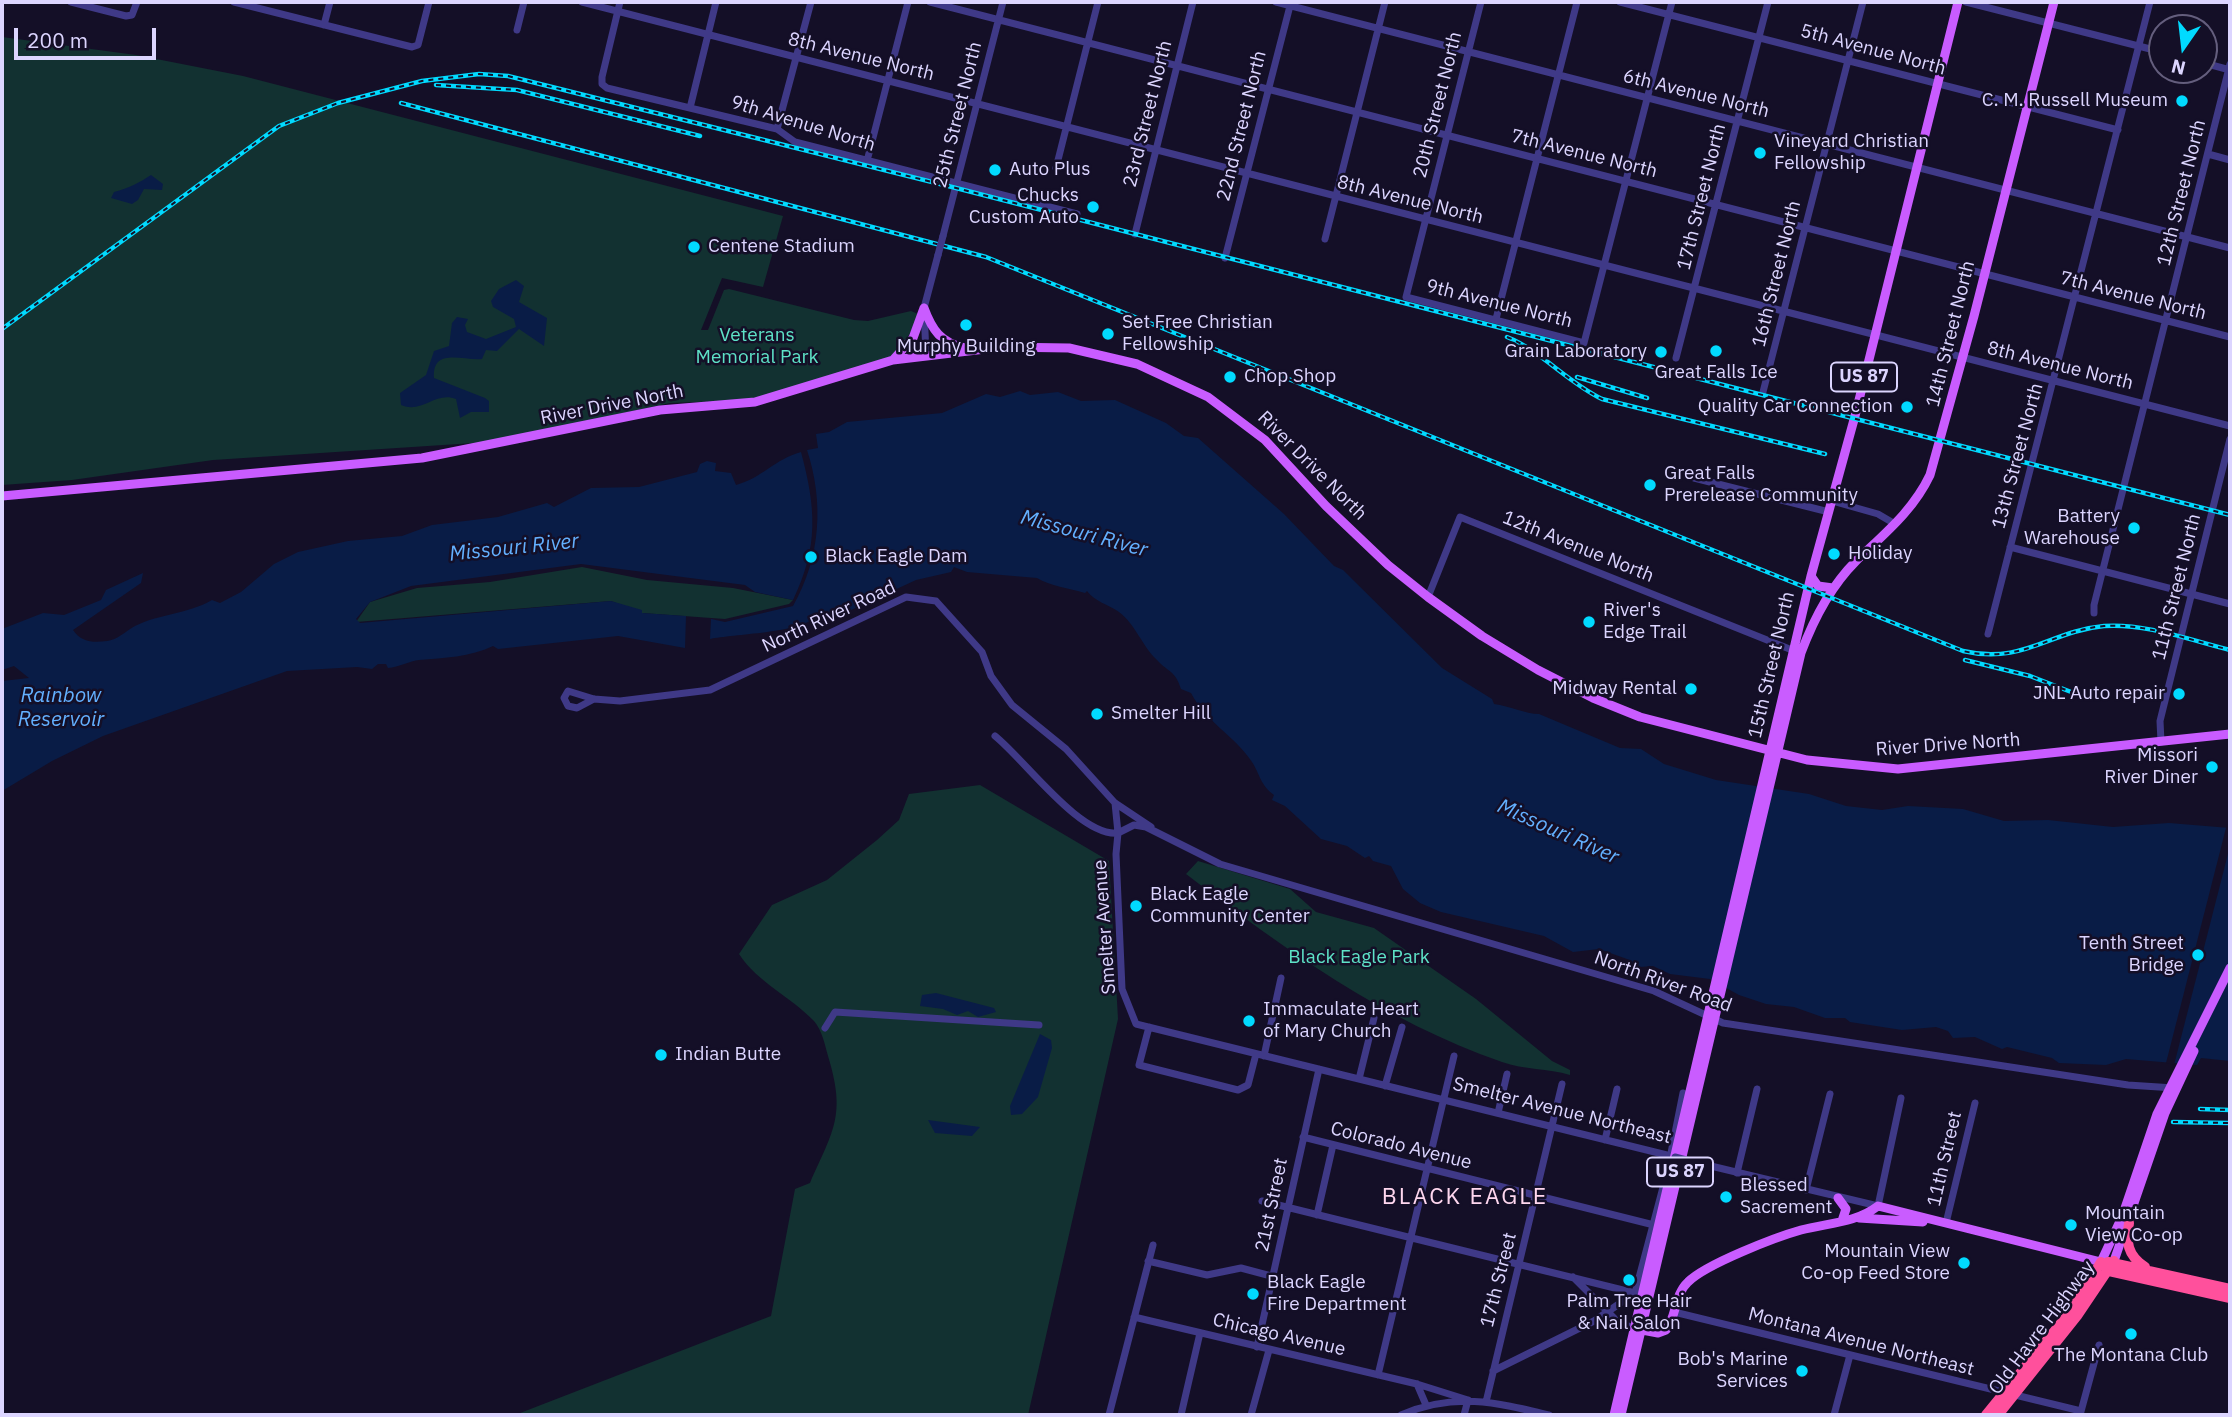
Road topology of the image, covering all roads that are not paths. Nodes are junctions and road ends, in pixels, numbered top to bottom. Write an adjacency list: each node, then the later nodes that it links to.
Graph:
1 (71, 2): 2 (street)
2 (137, 2)
3 (234, 2): 33 (street)
4 (330, 2): 33 (street)
5 (429, 2): 33 (street)
6 (524, 2): 35 (street)
7 (582, 2): 29 (street, 8th Avenue North)
8 (620, 2): 29 (street)
9 (716, 2): 36 (street)
10 (811, 2): 42 (street)
11 (908, 2): 47 (street)
12 (930, 2): 31 (street, 7th Avenue North)
13 (1003, 2): 31 (street, 25th Street North)
14 (1098, 2): 38 (street)
15 (1193, 2): 44 (street, 23rd Street North)
16 (1276, 2): 28 (street, 6th Avenue North)
17 (1385, 2): 34 (street)
18 (1481, 2): 41 (street, 20th Street North)
19 (1577, 2): 46 (street)
20 (1620, 2): 30 (street, 5th Avenue North)
21 (1672, 2): 30 (street)
22 (1768, 2): 37 (street, 17th Street North)
23 (1863, 2): 43 (street, 16th Street North)
24 (1958, 2): 48 (main road, 15th Street North / US 87)
25 (1966, 2): 32 (street)
26 (2054, 2): 32 (main road, 14th Street North / US 87)
27 (2150, 2): 39 (street, 13th Street North)
28 (1290, 4): 34 (street, 6th Avenue North); 49 (street, 22nd Street North)
29 (618, 11): 36 (street, 8th Avenue North); 53 (street, 9th Avenue North)
30 (1669, 14): 37 (street, 5th Avenue North); 50 (street)
31 (999, 20): 38 (street, 7th Avenue North); 51 (street, 25th Street North)
32 (2049, 22): 39 (street); 52 (main road, 14th Street North / US 87)
33 (324, 25)
34 (1378, 29): 41 (street, 6th Avenue North); 54 (street)
35 (517, 30)
36 (707, 34): 42 (street, 8th Avenue North); 53 (street)
37 (1759, 37): 43 (street, 5th Avenue North); 55 (street, 17th Street North)
38 (1087, 43): 44 (street, 7th Avenue North); 56 (street)
39 (2139, 46): 40 (street); 58 (street, 13th Street North)
40 (2148, 48)
41 (1468, 51): 46 (street, 6th Avenue North); 59 (street, 20th Street North)
42 (798, 57): 47 (street, 8th Avenue North); 57 (street)
43 (1848, 61): 48 (street, 5th Avenue North); 60 (street, 16th Street North)
44 (1176, 66): 49 (street, 7th Avenue North); 61 (street, 23rd Street North)
45 (2230, 68): 62 (street, 12th Street North)
46 (1558, 75): 50 (street, 6th Avenue North); 63 (street)
47 (888, 81): 51 (street, 8th Avenue North); 65 (street)
48 (1937, 83): 52 (street, 5th Avenue North); 66 (main road, 15th Street North / US 87)
49 (1267, 89): 54 (street, 7th Avenue North); 68 (street, 22nd Street North)
50 (1648, 98): 55 (street, 6th Avenue North); 69 (street)
51 (977, 104): 56 (street, 8th Avenue North); 70 (street, 25th Street North)
52 (2028, 107): 58 (street, 5th Avenue North); 71 (main road, 14th Street North / US 87)
53 (690, 108): 57 (street, 9th Avenue North)
54 (1358, 112): 59 (street, 7th Avenue North); 72 (street)
55 (1738, 120): 60 (street, 6th Avenue North); 73 (street, 17th Street North)
56 (1066, 127): 61 (street, 8th Avenue North); 67 (street)
57 (777, 129): 65 (street, 9th Avenue North)
58 (2118, 130): 75 (street, 13th Street North)
59 (1446, 135): 63 (street, 7th Avenue North); 76 (street, 20th Street North)
60 (1827, 143): 66 (street, 6th Avenue North); 77 (street, 16th Street North)
61 (1156, 150): 68 (street, 8th Avenue North); 78 (street, 23rd Street North)
62 (2208, 154): 64 (street); 79 (street, 12th Street North)
63 (1536, 159): 69 (street, 7th Avenue North); 81 (street)
64 (2230, 160)
65 (867, 161): 70 (street, 9th Avenue North)
66 (1916, 166): 71 (street, 6th Avenue North); 83 (main road, 15th Street North / US 87)
67 (1056, 168)
68 (1245, 173): 72 (street, 8th Avenue North); 84 (street, 22nd Street North)
69 (1627, 182): 73 (street, 7th Avenue North); 85 (street)
70 (957, 183): 74 (street, 9th Avenue North); 90 (street, 25th Street North, bridge)
71 (2006, 190): 75 (street, 6th Avenue North); 86 (main road, 14th Street North / US 87)
72 (1336, 197): 76 (street, 8th Avenue North); 80 (street)
73 (1716, 204): 77 (street, 7th Avenue North); 87 (street, 17th Street North)
74 (1077, 214)
75 (2096, 214): 79 (street, 6th Avenue North); 89 (street, 13th Street North)
76 (1426, 219): 81 (street, 8th Avenue North); 88 (street, 20th Street North)
77 (1805, 227): 83 (street, 7th Avenue North); 91 (street, 16th Street North)
78 (1135, 234)
79 (2187, 237): 82 (street, 6th Avenue North); 93 (street, 12th Street North)
80 (1325, 239)
81 (1515, 243): 85 (street, 8th Avenue North); 92 (street)
82 (2230, 248)
83 (1895, 250): 86 (street, 7th Avenue North); 94 (main road, 15th Street North / US 87)
84 (1225, 258)
85 (1605, 265): 87 (street, 8th Avenue North); 92 (street, 9th Avenue North)
86 (1985, 274): 89 (street, 7th Avenue North); 99 (main road, 14th Street North / US 87)
87 (1695, 289): 91 (street, 8th Avenue North); 98 (street, 17th Street North)
88 (1406, 297): 92 (street, 9th Avenue North)
89 (2076, 297): 93 (street, 7th Avenue North); 101 (street, 13th Street North)
90 (924, 308): 96 (main road); 97 (street); 100 (main road)
91 (1784, 312): 94 (street, 8th Avenue North); 102 (street, 16th Street North)
92 (1496, 320)
93 (2165, 321): 95 (street, 7th Avenue North); 103 (street, 12th Street North)
94 (1874, 335): 99 (street, 8th Avenue North); 108 (main road, 15th Street North / US 87)
95 (2230, 337)
96 (973, 349): 97 (main road, River Drive North); 116 (main road, River Drive North)
97 (926, 355): 100 (main road, River Drive North)
98 (1676, 358)
99 (1963, 358): 101 (street, 8th Avenue North); 110 (main road, 14th Street North / US 87)
100 (893, 360): 107 (main road, River Drive North)
101 (2054, 382): 103 (street, 8th Avenue North); 111 (street, 13th Street North)
102 (1763, 392)
103 (2144, 404): 104 (street, 8th Avenue North); 112 (street, 12th Street North)
104 (2230, 426)
105 (2230, 439): 115 (street, 11th Street North)
106 (1694, 478): 109 (street)
107 (2, 496)
108 (1832, 501): 109 (main road, 15th Street North / US 87); 110 (street)
109 (1829, 512): 113 (main road, 15th Street North / US 87)
110 (1895, 524): 114 (main road, 14th Street North / US 87)
111 (2010, 547): 112 (street); 119 (street, 13th Street North)
112 (2101, 571): 115 (street); 118 (street, 12th Street North)
113 (1811, 576): 114 (main road); 121 (main road, 15th Street North / US 87)
114 (1833, 588): 120 (main road, 14th Street North / US 87)
115 (2191, 594): 117 (street); 125 (street, 11th Street North)
116 (1427, 597): 121 (street, 12th Avenue North); 126 (main road, River Drive North)
117 (2230, 604)
118 (2094, 614)
119 (1987, 634)
120 (1807, 637): 121 (main road, 15th Street North / US 87)
121 (1799, 652): 126 (main road, 15th Street North / US 87)
122 (594, 699): 127 (street, North River Road)
123 (2230, 734): 125 (main road, River Drive North)
124 (995, 736): 128 (street, North River Road)
125 (2161, 742): 126 (main road, River Drive North)
126 (1773, 752): 134 (main road, 15th Street North / US 87)
127 (1115, 803): 128 (street); 129 (street, North River Road)
128 (1121, 830): 129 (street, North River Road); 135 (street, Smelter Avenue)
129 (1158, 831): 134 (street, North River Road)
130 (2230, 968): 143 (main road)
131 (1281, 978): 140 (street)
132 (2230, 981): 143 (main road)
133 (1374, 1018): 145 (street)
134 (1712, 1019): 148 (street, North River Road); 192 (main road, 15th Street North / US 87)
135 (1136, 1024): 137 (street, Smelter Avenue Northeast)
136 (1039, 1025): 139 (street)
137 (1149, 1027): 140 (street, Smelter Avenue Northeast); 140 (street)
138 (1402, 1027): 147 (street)
139 (825, 1028)
140 (1260, 1055): 142 (street, Smelter Avenue Northeast)
141 (1454, 1056): 154 (street)
142 (1319, 1069): 145 (street, Smelter Avenue Northeast); 158 (street, 21st Street)
143 (2181, 1070): 148 (main road)
144 (1507, 1074): 156 (street)
145 (1359, 1079): 147 (street, Smelter Avenue Northeast)
146 (1562, 1084): 157 (street, 17th Street)
147 (1385, 1086): 154 (street, Smelter Avenue Northeast)
148 (2173, 1088): 174 (main road); 180 (main road)
149 (1617, 1089): 159 (street)
150 (1757, 1089): 163 (street)
151 (1683, 1093): 161 (street)
152 (1830, 1094): 164 (street)
153 (1901, 1098): 169 (street)
154 (1443, 1100): 156 (street, Smelter Avenue Northeast); 162 (street)
155 (1975, 1102): 173 (street, 11th Street)
156 (1498, 1113): 157 (street, Smelter Avenue Northeast)
157 (1552, 1127): 159 (street, Smelter Avenue Northeast); 165 (street, 17th Street)
158 (1303, 1137): 160 (street, Colorado Avenue); 168 (street, 21st Street)
159 (1605, 1140): 161 (street, Smelter Avenue Northeast)
160 (1333, 1145): 162 (street, Colorado Avenue); 170 (street)
161 (1673, 1157): 163 (street, Smelter Avenue Northeast, bridge); 175 (street)
162 (1426, 1170): 165 (street, Colorado Avenue); 176 (street)
163 (1737, 1173): 164 (street, Smelter Avenue Northeast)
164 (1807, 1190): 166 (street, Smelter Avenue Northeast)
165 (1535, 1196): 175 (street, Colorado Avenue); 179 (street, 17th Street)
166 (1838, 1198): 169 (street, Smelter Avenue Northeast); 172 (main road)
167 (1262, 1201): 168 (street)
168 (1288, 1206): 170 (street); 183 (street, 21st Street)
169 (1878, 1206): 171 (main road); 173 (main road, Smelter Avenue Northeast)
170 (1317, 1215): 176 (street)
171 (1859, 1218): 172 (main road); 173 (main road)
172 (1842, 1221): 189 (main road)
173 (1946, 1223): 180 (main road, Smelter Avenue Northeast)
174 (2130, 1223): 180 (main road); 181 (highway)
175 (1654, 1225): 186 (street)
176 (1410, 1238): 179 (street); 198 (street)
177 (1153, 1245): 178 (street)
178 (1148, 1261): 183 (street); 190 (street)
179 (1520, 1264): 182 (street); 197 (street, 17th Street)
180 (2108, 1265): 181 (highway, Smelter Avenue Northeast); 187 (highway, Smelter Avenue Northeast); 200 (highway, Old Havre Highway)
181 (2150, 1271): 185 (highway, Smelter Avenue Northeast)
182 (1572, 1276): 186 (street); 188 (street)
183 (1273, 1277): 184 (street); 194 (street, 21st Street)
184 (1301, 1284)
185 (2230, 1289)
186 (1635, 1293): 188 (street)
187 (2230, 1298)
188 (1607, 1312): 192 (street); 197 (street)
189 (1674, 1312): 192 (main road); 196 (street, Montana Avenue Northeast)
190 (1134, 1317): 191 (street, Chicago Avenue); 205 (street)
191 (1200, 1333): 194 (street, Chicago Avenue); 206 (street)
192 (1638, 1334): 211 (main road, US 87); 212 (main road, US 87)
193 (2099, 1345): 204 (street)
194 (1257, 1347): 195 (street, Chicago Avenue)
195 (1269, 1350): 198 (street, Chicago Avenue); 207 (street)
196 (1850, 1354): 200 (street, Montana Avenue Northeast); 213 (street)
197 (1493, 1371): 202 (street, 17th Street)
198 (1378, 1375): 199 (street, Chicago Avenue)
199 (1417, 1384): 201 (street, Chicago Avenue); 203 (street)
200 (2009, 1395): 204 (street, Montana Avenue Northeast); 214 (highway, Old Havre Highway); 215 (highway, Old Havre Highway)
201 (1464, 1400): 202 (street); 203 (street); 209 (street)
202 (1486, 1402): 210 (street)
203 (1426, 1405): 208 (street)
204 (2081, 1413)
205 (1109, 1415)
206 (1181, 1415)
207 (1251, 1415)
208 (1401, 1415)
209 (1464, 1415)
210 (1544, 1415)
211 (1614, 1415)
212 (1621, 1415)
213 (1835, 1415)
214 (1986, 1415)
215 (1998, 1415)

